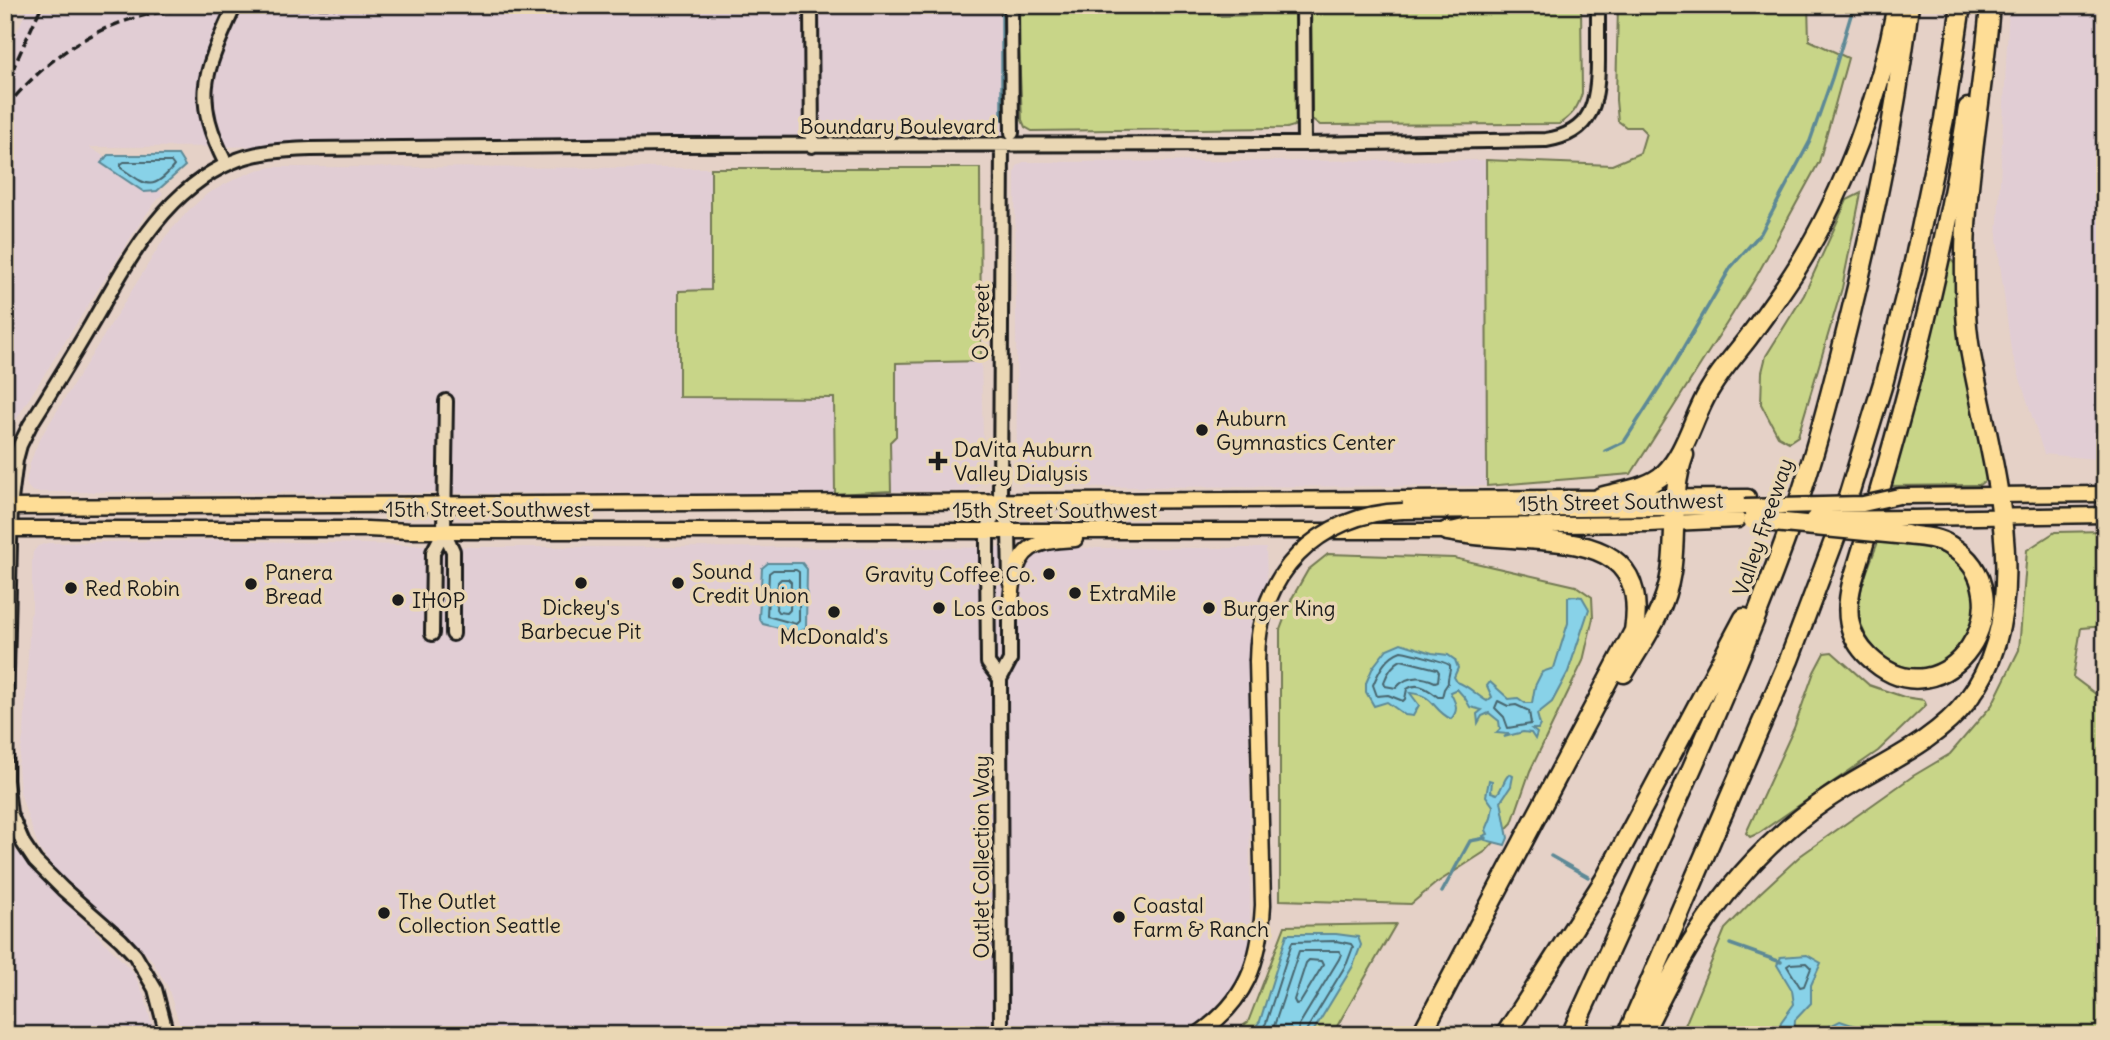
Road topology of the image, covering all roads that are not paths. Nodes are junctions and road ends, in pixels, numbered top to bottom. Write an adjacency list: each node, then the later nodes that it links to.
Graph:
1 (235, 5): 15 (street)
2 (811, 5): 14 (street)
3 (1011, 5): 11 (street)
4 (1303, 5): 13 (street)
5 (1598, 5): 13 (street, Boundary Boulevard)
6 (1897, 5): 17 (highway)
7 (1909, 5): 35 (highway, Valley Freeway)
8 (1961, 5): 41 (highway)
9 (1984, 5): 28 (highway)
10 (1990, 5): 19 (highway)
11 (1012, 133)
12 (1003, 144): 13 (street, Boundary Boulevard); 14 (street, Boundary Boulevard); 21 (street, O Street)
13 (1304, 144)
14 (812, 146): 15 (street, Boundary Boulevard)
15 (226, 164): 23 (street, Boundary Boulevard)
16 (446, 401): 22 (street)
17 (1702, 402): 20 (highway); 24 (highway)
18 (2105, 494): 19 (main road, 15th Street Southwest)
19 (1998, 495): 25 (main road, 15th Street Southwest, bridge); 26 (highway)
20 (1601, 497): 21 (main road, 15th Street Southwest); 24 (main road, 15th Street Southwest)
21 (1000, 501): 22 (main road, 15th Street Southwest); 30 (street, O Street); 32 (street, O Street)
22 (445, 504): 23 (main road, 15th Street Southwest); 31 (street)
23 (8, 507): 29 (street, Boundary Boulevard)
24 (1675, 509): 25 (main road, 15th Street Southwest); 25 (main road, 15th Street Southwest); 33 (main road, 15th Street Southwest); 40 (highway); 44 (main road, bridge)
25 (1746, 511): 28 (highway, bridge)
26 (2001, 515): 27 (main road); 28 (main road); 50 (highway)
27 (2105, 515)
28 (1910, 526)
29 (8, 529): 31 (main road, 15th Street Southwest); 42 (street)
30 (988, 530): 31 (main road, 15th Street Southwest); 32 (main road, 15th Street Southwest); 39 (street, Outlet Collection Way)
31 (444, 531): 37 (street); 38 (street)
32 (1009, 531): 34 (main road, 15th Street Southwest); 36 (street, Outlet Collection Way)
33 (1447, 531): 34 (main road, 15th Street Southwest); 40 (highway)
34 (1143, 532): 36 (main road)
35 (1785, 541): 46 (highway); 47 (highway, Valley Freeway)
36 (1010, 608): 39 (street, Outlet Collection Way)
37 (432, 634)
38 (453, 634)
39 (1000, 679): 43 (street, Outlet Collection Way)
40 (1539, 809): 45 (highway)
41 (1674, 925): 48 (highway); 49 (highway)
42 (167, 1035)
43 (1001, 1035)
44 (1197, 1035)
45 (1421, 1035)
46 (1505, 1035)
47 (1571, 1035)
48 (1615, 1035)
49 (1627, 1035)
50 (1642, 1035)

